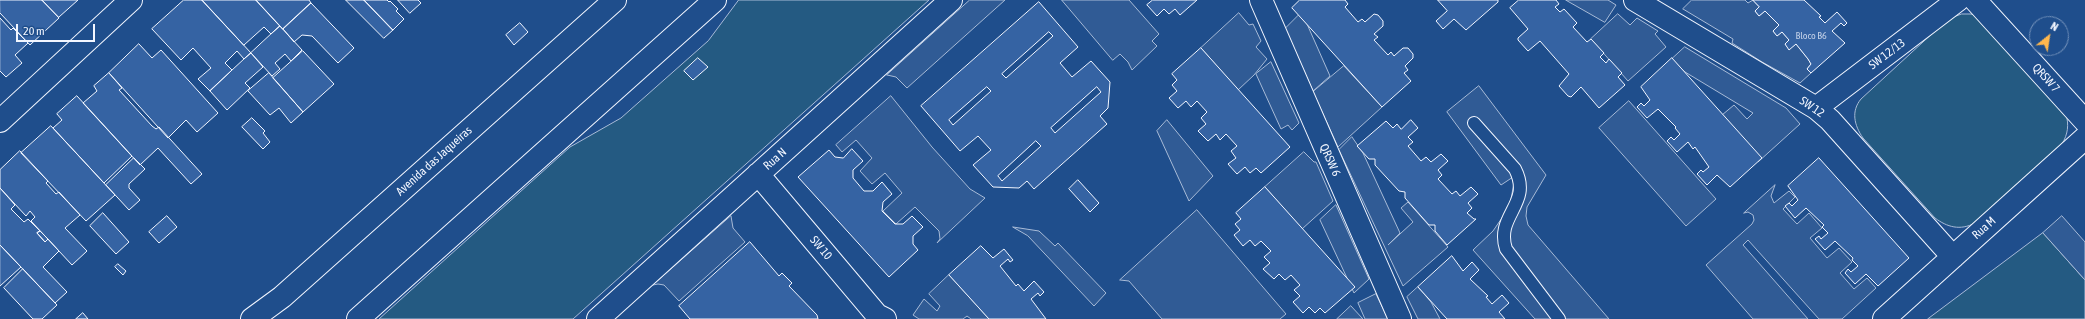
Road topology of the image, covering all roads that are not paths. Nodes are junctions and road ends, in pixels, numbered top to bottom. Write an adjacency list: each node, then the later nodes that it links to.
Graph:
1 (131, 0): 10 (street)
2 (615, 0): 18 (street, Avenida das Jaqueiras)
3 (715, 0): 19 (street)
4 (951, 0): 14 (street, Rua N)
5 (1261, 0): 20 (street, QRSW 6)
6 (1635, 0): 9 (street, SW 12)
7 (1958, 0): 9 (street, SW 12/13)
8 (1975, 0): 11 (street, QRSW 7)
9 (1816, 108): 15 (street, SW 12)
10 (0, 120)
11 (2085, 121)
12 (1474, 123): 21 (lane)
13 (2085, 138): 15 (street, Rua M)
14 (758, 174): 16 (street, Rua N); 17 (street, SW 10)
15 (1953, 257): 22 (street, Rua M)
16 (607, 316)
17 (878, 318)
18 (252, 319)
19 (358, 319)
20 (1400, 319)
21 (1559, 319)
22 (1884, 319)

